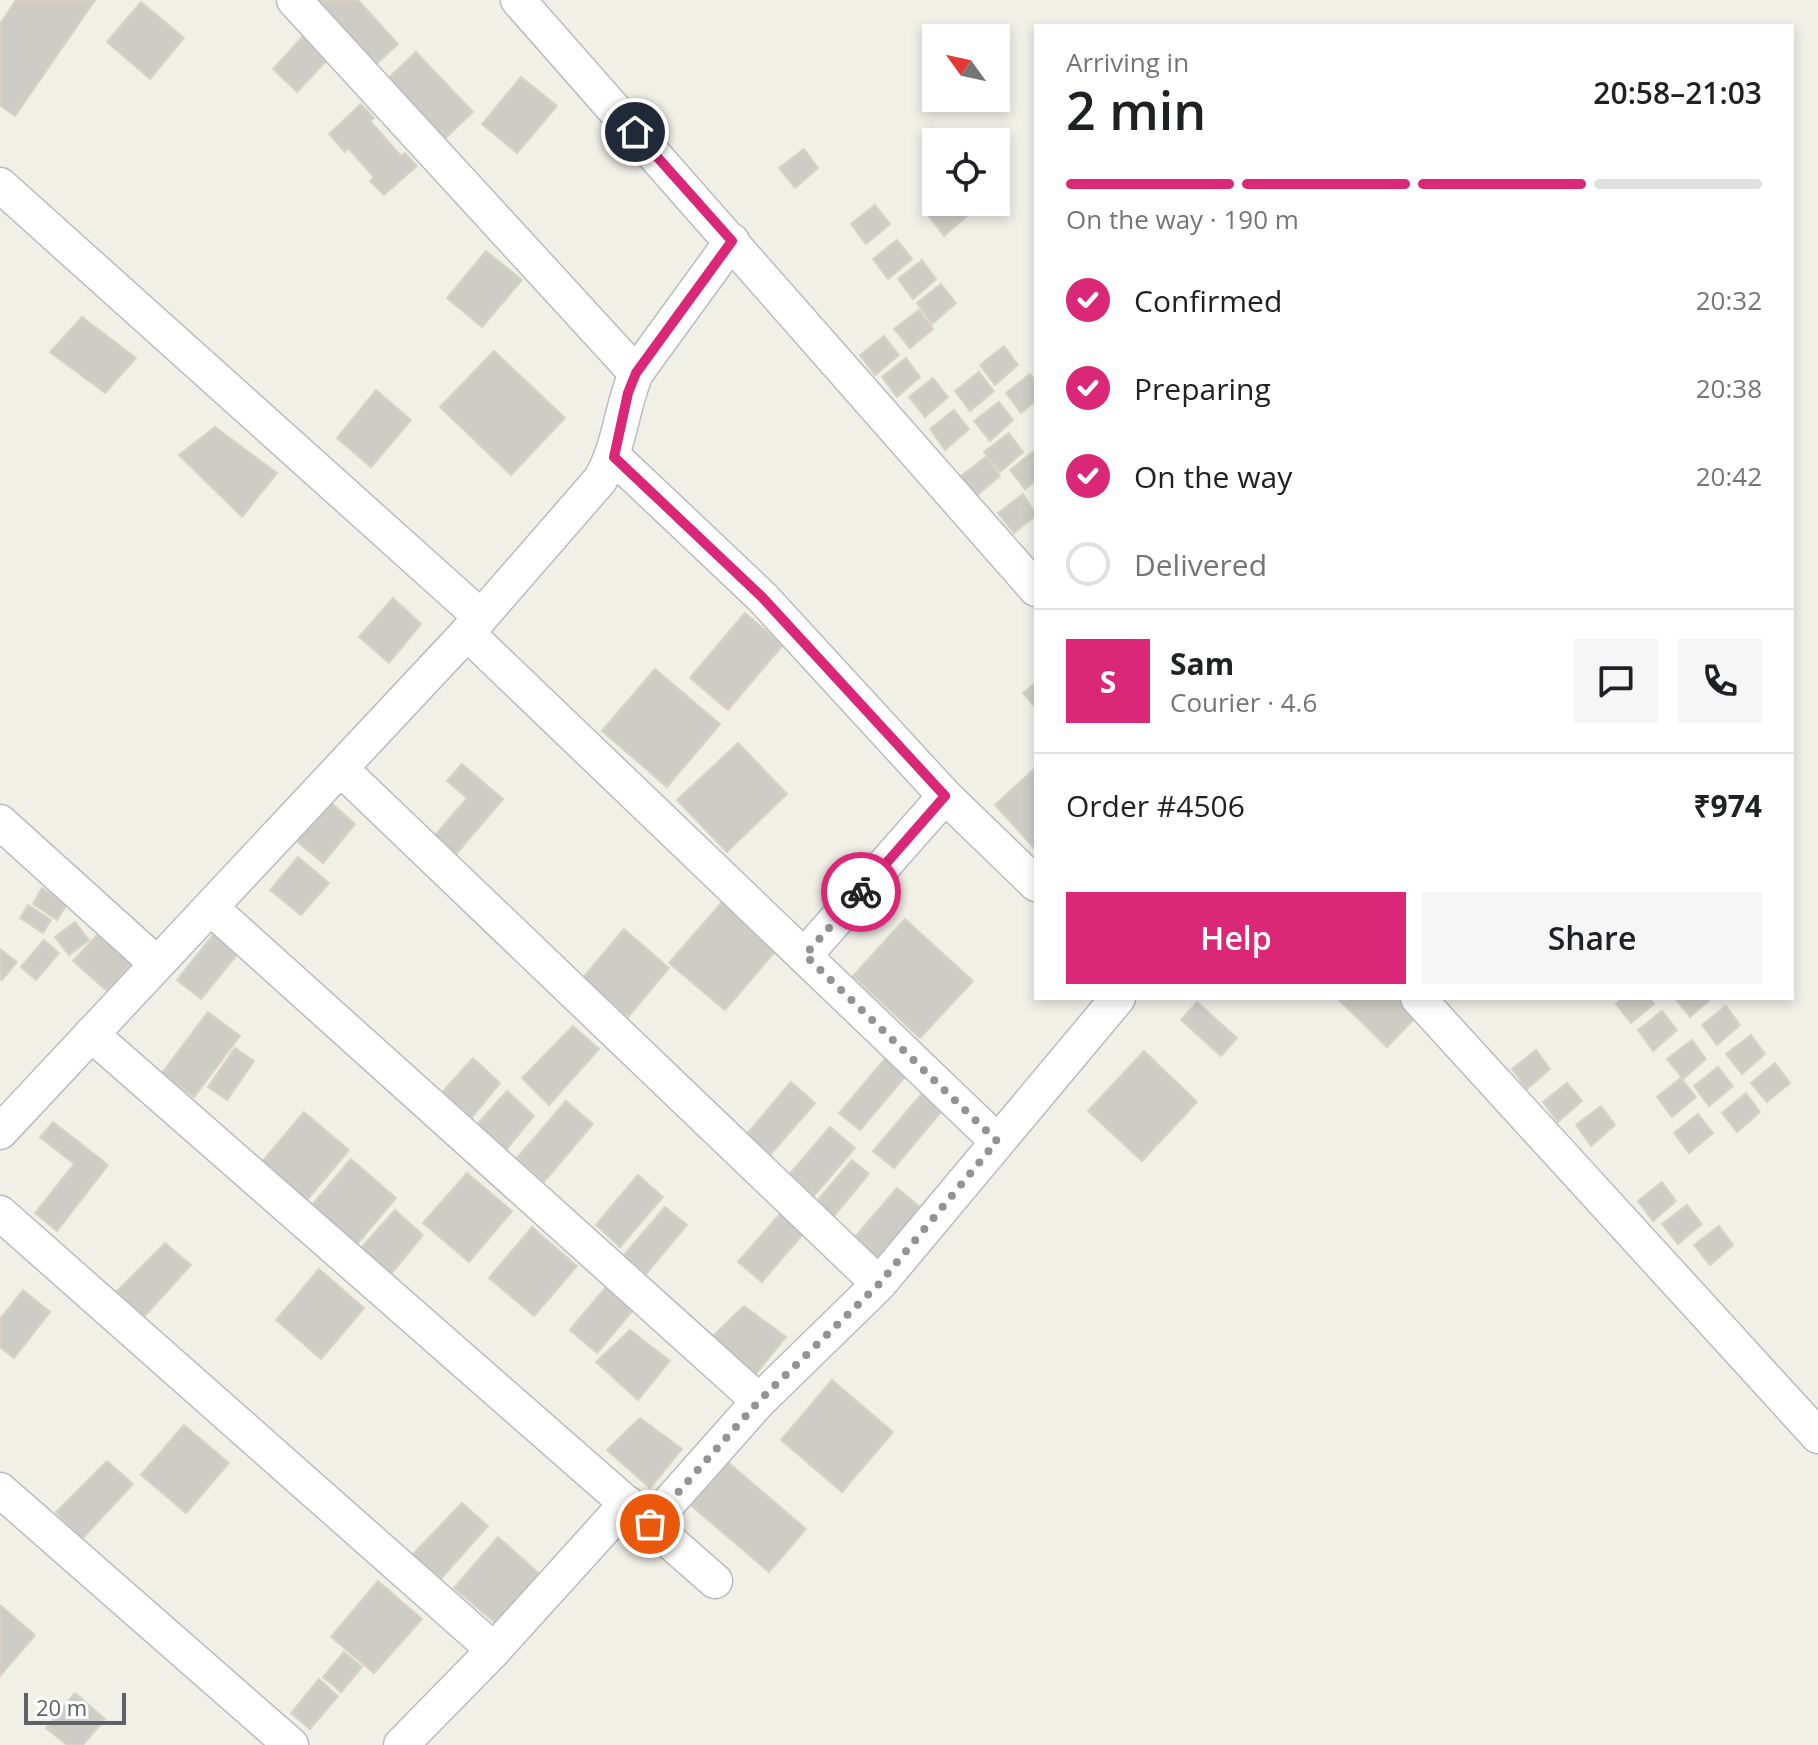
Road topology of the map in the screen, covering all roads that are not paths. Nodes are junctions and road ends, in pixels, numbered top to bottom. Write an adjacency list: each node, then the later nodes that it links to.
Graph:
1 (294, 0): 5 (street)
2 (518, 0): 4 (street)
3 (0, 185): 8 (street)
4 (732, 241): 5 (street); 7 (street)
5 (636, 373): 6 (street)
6 (614, 457): 8 (street); 10 (street)
7 (1034, 587)
8 (474, 625): 9 (street); 14 (street)
9 (341, 769): 13 (street); 22 (street)
10 (945, 796): 12 (street); 14 (street)
11 (0, 822): 15 (street)
12 (1034, 882)
13 (211, 908): 15 (street); 23 (street)
14 (805, 955): 20 (street)
15 (156, 963): 18 (street)
16 (1116, 1000): 20 (street)
17 (1420, 1000): 24 (street)
18 (91, 1034): 19 (street); 26 (street)
19 (0, 1132)
20 (997, 1141): 22 (street)
21 (0, 1213): 28 (street)
22 (879, 1284): 23 (street)
23 (759, 1401): 26 (street)
24 (1818, 1436)
25 (0, 1490): 29 (street)
26 (638, 1514): 27 (street); 28 (street)
27 (715, 1581)
28 (494, 1650): 30 (street)
29 (291, 1745)
30 (401, 1745)

